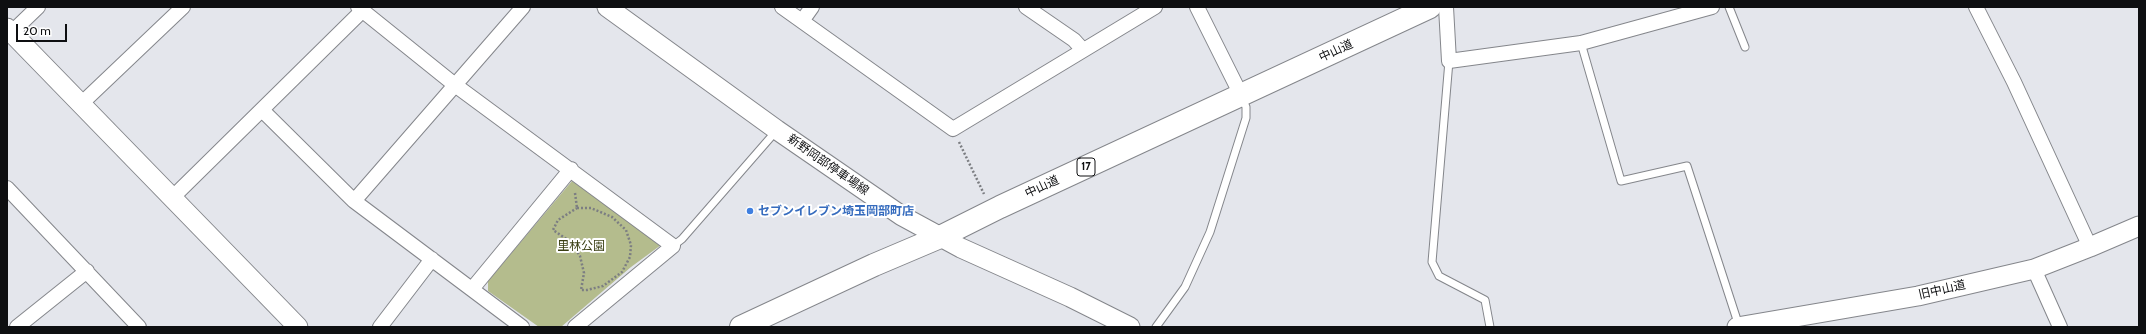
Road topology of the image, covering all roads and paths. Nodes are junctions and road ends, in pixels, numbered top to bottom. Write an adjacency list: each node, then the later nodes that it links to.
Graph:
1 (38, 7): 17 (street)
2 (183, 7): 24 (street)
3 (523, 7): 22 (street)
4 (607, 7): 27 (street, 新野岡部停車場線)
5 (782, 7): 16 (street)
6 (812, 7): 16 (street)
7 (1026, 7): 20 (street)
8 (1155, 7): 20 (street)
9 (1197, 7): 23 (street)
10 (1430, 7): 23 (highway, 中山道 / 17)
11 (1446, 7): 21 (street)
12 (1712, 7): 18 (street)
13 (1729, 7): 19 (lane)
14 (1976, 7): 37 (street)
15 (360, 9): 22 (street); 25 (street)
16 (802, 21): 26 (street)
17 (9, 30): 24 (street)
18 (1581, 43): 21 (street); 52 (lane)
19 (1745, 46)
20 (1082, 50): 26 (street)
21 (1449, 61): 51 (lane)
22 (455, 85): 28 (street); 32 (street)
23 (1241, 95): 35 (highway, 中山道 / 17); 50 (lane)
24 (81, 104): 31 (street)
25 (262, 110): 31 (street); 32 (street)
26 (953, 129): 30 (path)
27 (777, 130): 35 (street, 新野岡部停車場線); 36 (lane)
28 (571, 169): 36 (street); 41 (street)
29 (8, 191): 40 (street)
30 (985, 196)
31 (173, 197): 44 (street)
32 (354, 202): 38 (street)
33 (2139, 226): 37 (street, 旧中山道)
34 (553, 230): 34 (path)
35 (940, 237): 48 (highway, 中山道 / 17); 49 (street, 新野岡部停車場線)
36 (673, 246): 47 (street)
37 (2090, 248): 39 (street, 旧中山道)
38 (432, 259): 41 (street); 45 (street)
39 (2034, 269): 52 (street, 旧中山道); 53 (street)
40 (87, 271): 42 (street); 43 (street)
41 (472, 289): 46 (street)
42 (17, 327)
43 (139, 327)
44 (298, 327)
45 (380, 327)
46 (522, 327)
47 (575, 327)
48 (741, 327)
49 (1130, 327)
50 (1156, 327)
51 (1490, 327)
52 (1738, 327)
53 (2060, 327)

